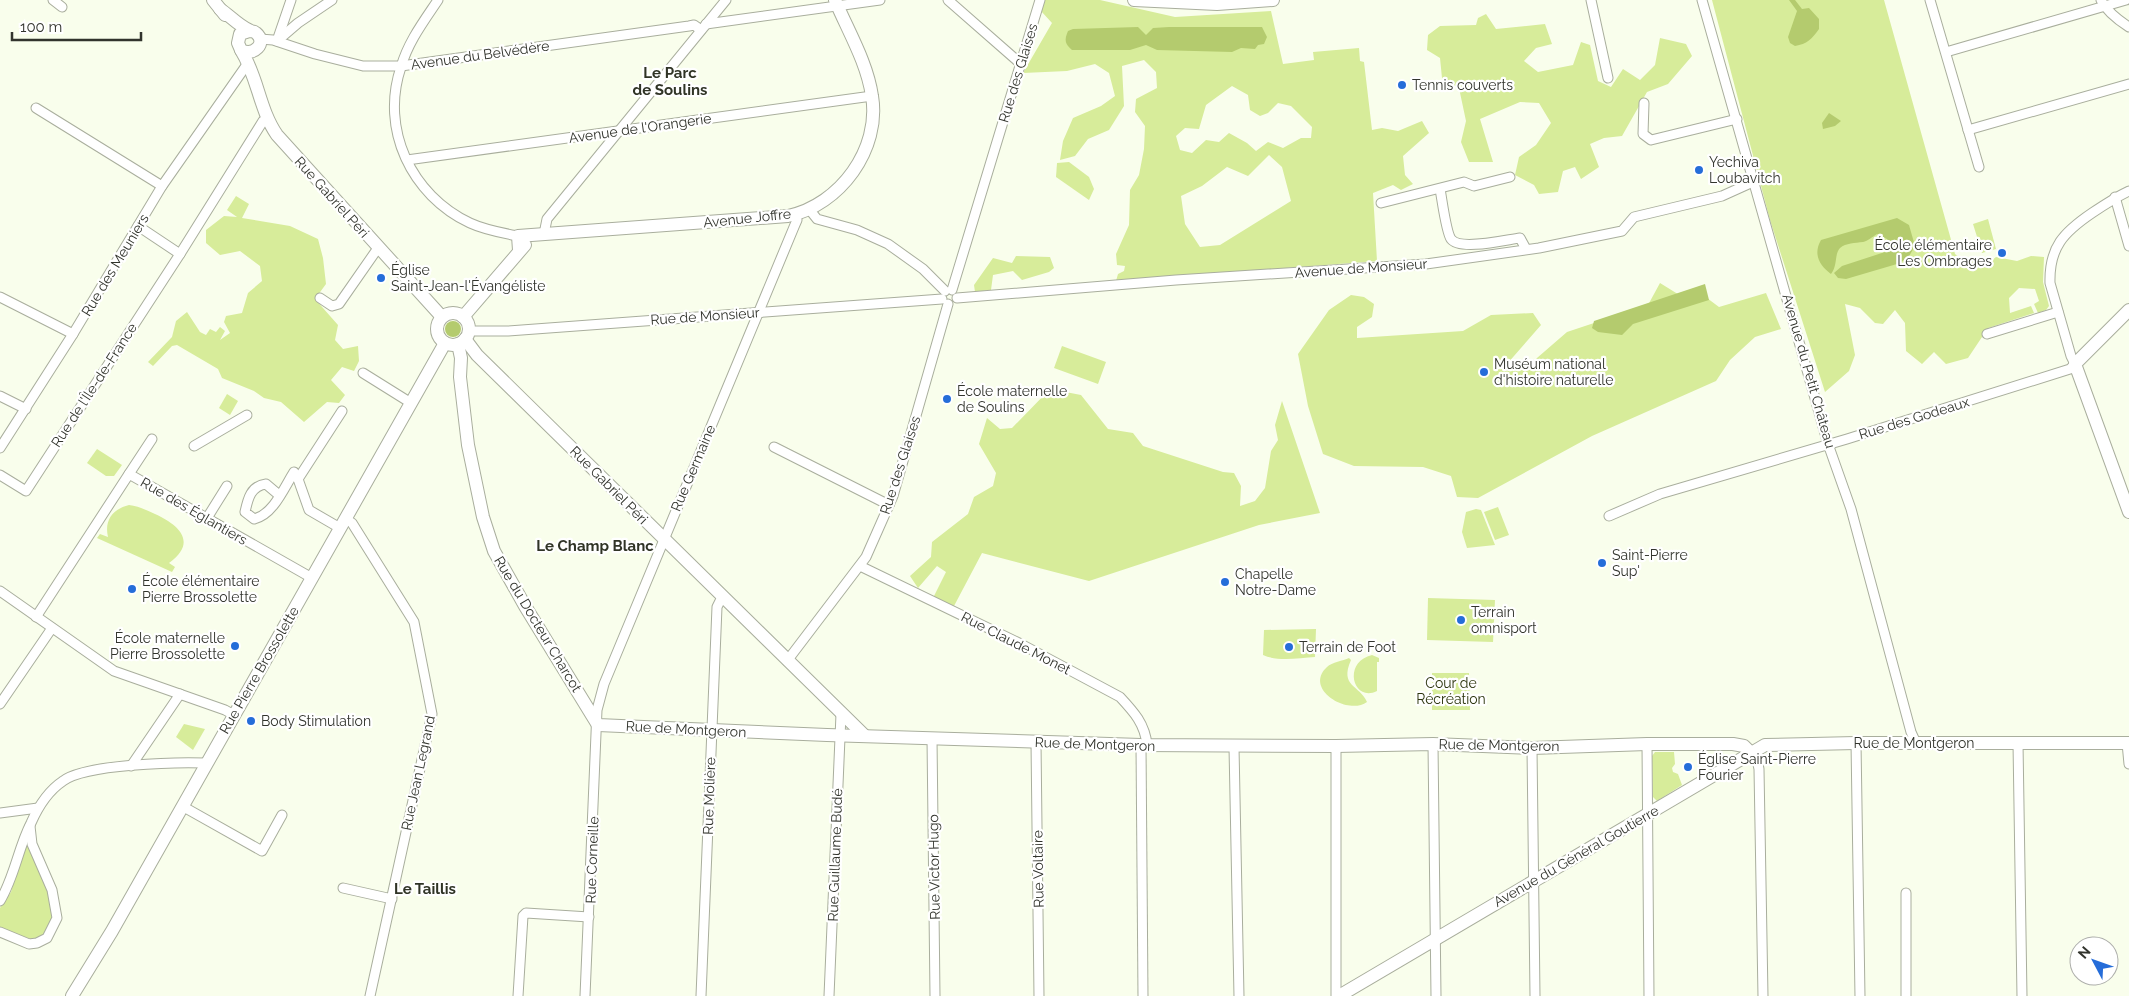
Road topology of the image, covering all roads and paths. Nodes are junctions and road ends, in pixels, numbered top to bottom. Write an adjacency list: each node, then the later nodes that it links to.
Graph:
1 (53, 0): 19 (street)
2 (291, 0): 23 (street)
3 (332, 0): 23 (street)
4 (438, 0): 28 (street)
5 (726, 0): 20 (street)
6 (880, 0): 16 (street, Avenue du Belvédère)
7 (948, 0): 27 (street)
8 (1040, 0): 27 (street, Rue des Glaises)
9 (1134, 0): 15 (street)
10 (1273, 0): 15 (street)
11 (1591, 0): 30 (street)
12 (1702, 0): 36 (street, Avenue du Petit Château)
13 (1930, 0): 26 (street)
14 (2126, 0): 17 (street)
15 (1167, 1)
16 (836, 3): 20 (street, Avenue du Belvédère); 32 (street, Avenue Joffre)
17 (2102, 3): 21 (street); 26 (street)
18 (216, 4): 22 (street)
19 (62, 7)
20 (704, 27): 28 (street, Avenue du Belvédère); 38 (street)
21 (2129, 27)
22 (244, 33): 24 (street); 25 (street)
23 (277, 41): 24 (street, Avenue du Belvédère); 28 (street, Avenue du Belvédère)
24 (258, 45): 25 (street); 29 (street, Rue Gabriel Péri)
25 (241, 50): 29 (street, Rue Gabriel Péri)
26 (1946, 52): 37 (street)
27 (1020, 64): 58 (street, Rue des Glaises)
28 (401, 66): 39 (street)
29 (251, 67): 35 (street, Rue Gabriel Péri); 43 (street, Rue des Meuniers)
30 (1608, 78)
31 (2129, 84): 37 (street)
32 (872, 96): 38 (street, Avenue de l'Orangerie); 48 (street, Avenue Joffre)
33 (1644, 103): 36 (street)
34 (36, 108): 43 (street)
35 (267, 119): 54 (street, Rue Gabriel Péri); 57 (street)
36 (1737, 119): 42 (street, Avenue du Petit Château)
37 (1968, 130): 40 (street)
38 (618, 131): 39 (street, Avenue de l'Orangerie); 51 (street)
39 (407, 160): 52 (street)
40 (1978, 167)
41 (1510, 177): 44 (street)
42 (1753, 182): 55 (street, Avenue de Monsieur); 77 (street, Avenue du Petit Château)
43 (162, 186): 50 (street, Rue des Meuniers)
44 (1440, 189): 47 (street); 55 (street)
45 (2129, 191): 46 (street)
46 (2115, 198): 53 (street); 63 (street)
47 (1381, 202)
48 (809, 209): 49 (street, Avenue Joffre); 58 (street)
49 (796, 214): 51 (street, Avenue Joffre); 62 (street, Rue Germaine)
50 (138, 226): 57 (street); 66 (street, Rue des Meuniers)
51 (539, 235): 52 (street, Avenue Joffre); 56 (street)
52 (518, 236): 56 (street)
53 (2129, 246)
54 (378, 248): 60 (street); 64 (street, Rue Gabriel Péri)
55 (1526, 249): 58 (street, Avenue de Monsieur)
56 (519, 250): 65 (street)
57 (180, 254): 82 (street, Rue de l'Île-de-France)
58 (949, 296): 62 (street, Rue de Monsieur); 86 (street, Rue des Glaises)
59 (0, 297): 66 (street)
60 (320, 298)
61 (2129, 310): 69 (street)
62 (759, 312): 68 (street, Rue de Monsieur); 91 (street, Rue Germaine)
63 (2058, 312): 67 (street); 69 (street)
64 (442, 317): 65 (street); 68 (street)
65 (463, 317): 68 (street)
66 (73, 334): 73 (street, Rue des Meuniers)
67 (1987, 334)
68 (459, 339): 72 (street, Rue Pierre Brossolette); 91 (street, Rue Gabriel Péri); 104 (street, Rue du Docteur Charcot)
69 (2075, 364): 77 (street, Rue des Godeaux); 87 (street)
70 (363, 373): 72 (street)
71 (0, 396): 73 (street)
72 (411, 403): 90 (street, Rue Pierre Brossolette)
73 (26, 409): 80 (street, Rue des Meuniers)
74 (342, 411): 83 (street)
75 (247, 415): 78 (street)
76 (152, 439): 81 (street)
77 (1828, 444): 88 (street, Rue des Godeaux); 111 (street, Avenue du Petit Château)
78 (194, 446)
79 (774, 447): 86 (street)
80 (0, 448)
81 (129, 474): 89 (street, Rue des Églantiers); 97 (street, Rue des Églantiers)
82 (0, 475)
83 (298, 479): 85 (street); 90 (street)
84 (226, 486): 89 (street)
85 (279, 495)
86 (889, 505): 92 (street, Rue des Glaises)
87 (2129, 512)
88 (1608, 516)
89 (207, 518): 93 (street, Rue des Églantiers)
90 (343, 523): 93 (street, Rue Pierre Brossolette); 133 (street, Rue Jean Legrand)
91 (664, 539): 95 (street, Rue Gabriel Péri); 104 (street, Rue Germaine)
92 (860, 566): 99 (street, Rue des Glaises); 116 (street, Rue Claude Monet)
93 (312, 578): 103 (street, Rue Pierre Brossolette)
94 (3, 593): 96 (street); 97 (street)
95 (722, 597): 99 (street, Rue Gabriel Péri); 105 (street, Rue Molière)
96 (0, 604)
97 (36, 617): 98 (street)
98 (52, 628): 100 (street); 101 (street)
99 (787, 661): 102 (street, Rue Gabriel Péri)
100 (180, 694): 103 (street); 123 (street)
101 (0, 704)
102 (841, 714): 106 (street, Rue Guillaume Budé); 107 (street)
103 (234, 715): 121 (street, Rue Pierre Brossolette)
104 (598, 725): 105 (street, Rue de Montgeron); 135 (street, Rue Corneille)
105 (712, 730): 106 (street, Rue de Montgeron); 142 (street, Rue Molière)
106 (841, 735): 107 (street, Rue de Montgeron); 143 (street, Rue Guillaume Budé)
107 (865, 736): 108 (street, Rue de Montgeron)
108 (932, 738): 109 (street, Rue de Montgeron); 144 (street, Rue Victor Hugo)
109 (1036, 742): 116 (street, Rue de Montgeron); 145 (street, Rue Voltaire)
110 (1856, 743): 111 (street, Rue de Montgeron); 120 (street, Rue de Montgeron); 153 (street)
111 (1916, 743): 115 (street, Rue de Montgeron)
112 (2128, 743): 115 (street, Rue de Montgeron); 122 (street)
113 (1433, 744): 117 (street, Rue de Montgeron); 119 (street, Rue de Montgeron); 137 (street)
114 (1647, 744): 119 (street, Rue de Montgeron); 120 (street, Rue de Montgeron); 128 (street)
115 (2018, 744): 155 (street)
116 (1144, 745): 118 (street, Rue de Montgeron); 146 (street, Rue Claude Monet)
117 (1336, 746): 118 (street, Rue de Montgeron); 148 (street)
118 (1234, 747): 147 (street)
119 (1532, 748): 130 (street)
120 (1752, 753): 128 (street, Avenue du Général Goutierre); 152 (street)
121 (206, 763): 123 (street); 124 (street, Rue Pierre Brossolette)
122 (2129, 764)
123 (131, 766): 125 (street)
124 (182, 806): 127 (street); 138 (street, Rue Pierre Brossolette)
125 (38, 808): 126 (street); 129 (street)
126 (0, 813)
127 (282, 815)
128 (1647, 815): 130 (street, Avenue du Général Goutierre); 151 (street)
129 (30, 824): 134 (street); 136 (street)
130 (1534, 880): 137 (street, Avenue du Général Goutierre); 150 (street)
131 (343, 888): 133 (street)
132 (1906, 893): 154 (street)
133 (392, 899): 139 (street, Rue Jean Legrand)
134 (0, 901)
135 (590, 917): 140 (street); 141 (street, Rue Corneille)
136 (0, 932)
137 (1436, 939): 148 (street, Avenue du Général Goutierre); 149 (street)
138 (72, 996)
139 (370, 996)
140 (518, 996)
141 (585, 996)
142 (701, 996)
143 (830, 996)
144 (935, 996)
145 (1039, 996)
146 (1143, 996)
147 (1239, 996)
148 (1337, 996)
149 (1436, 996)
150 (1535, 996)
151 (1649, 996)
152 (1763, 996)
153 (1860, 996)
154 (1906, 996)
155 (2022, 996)

